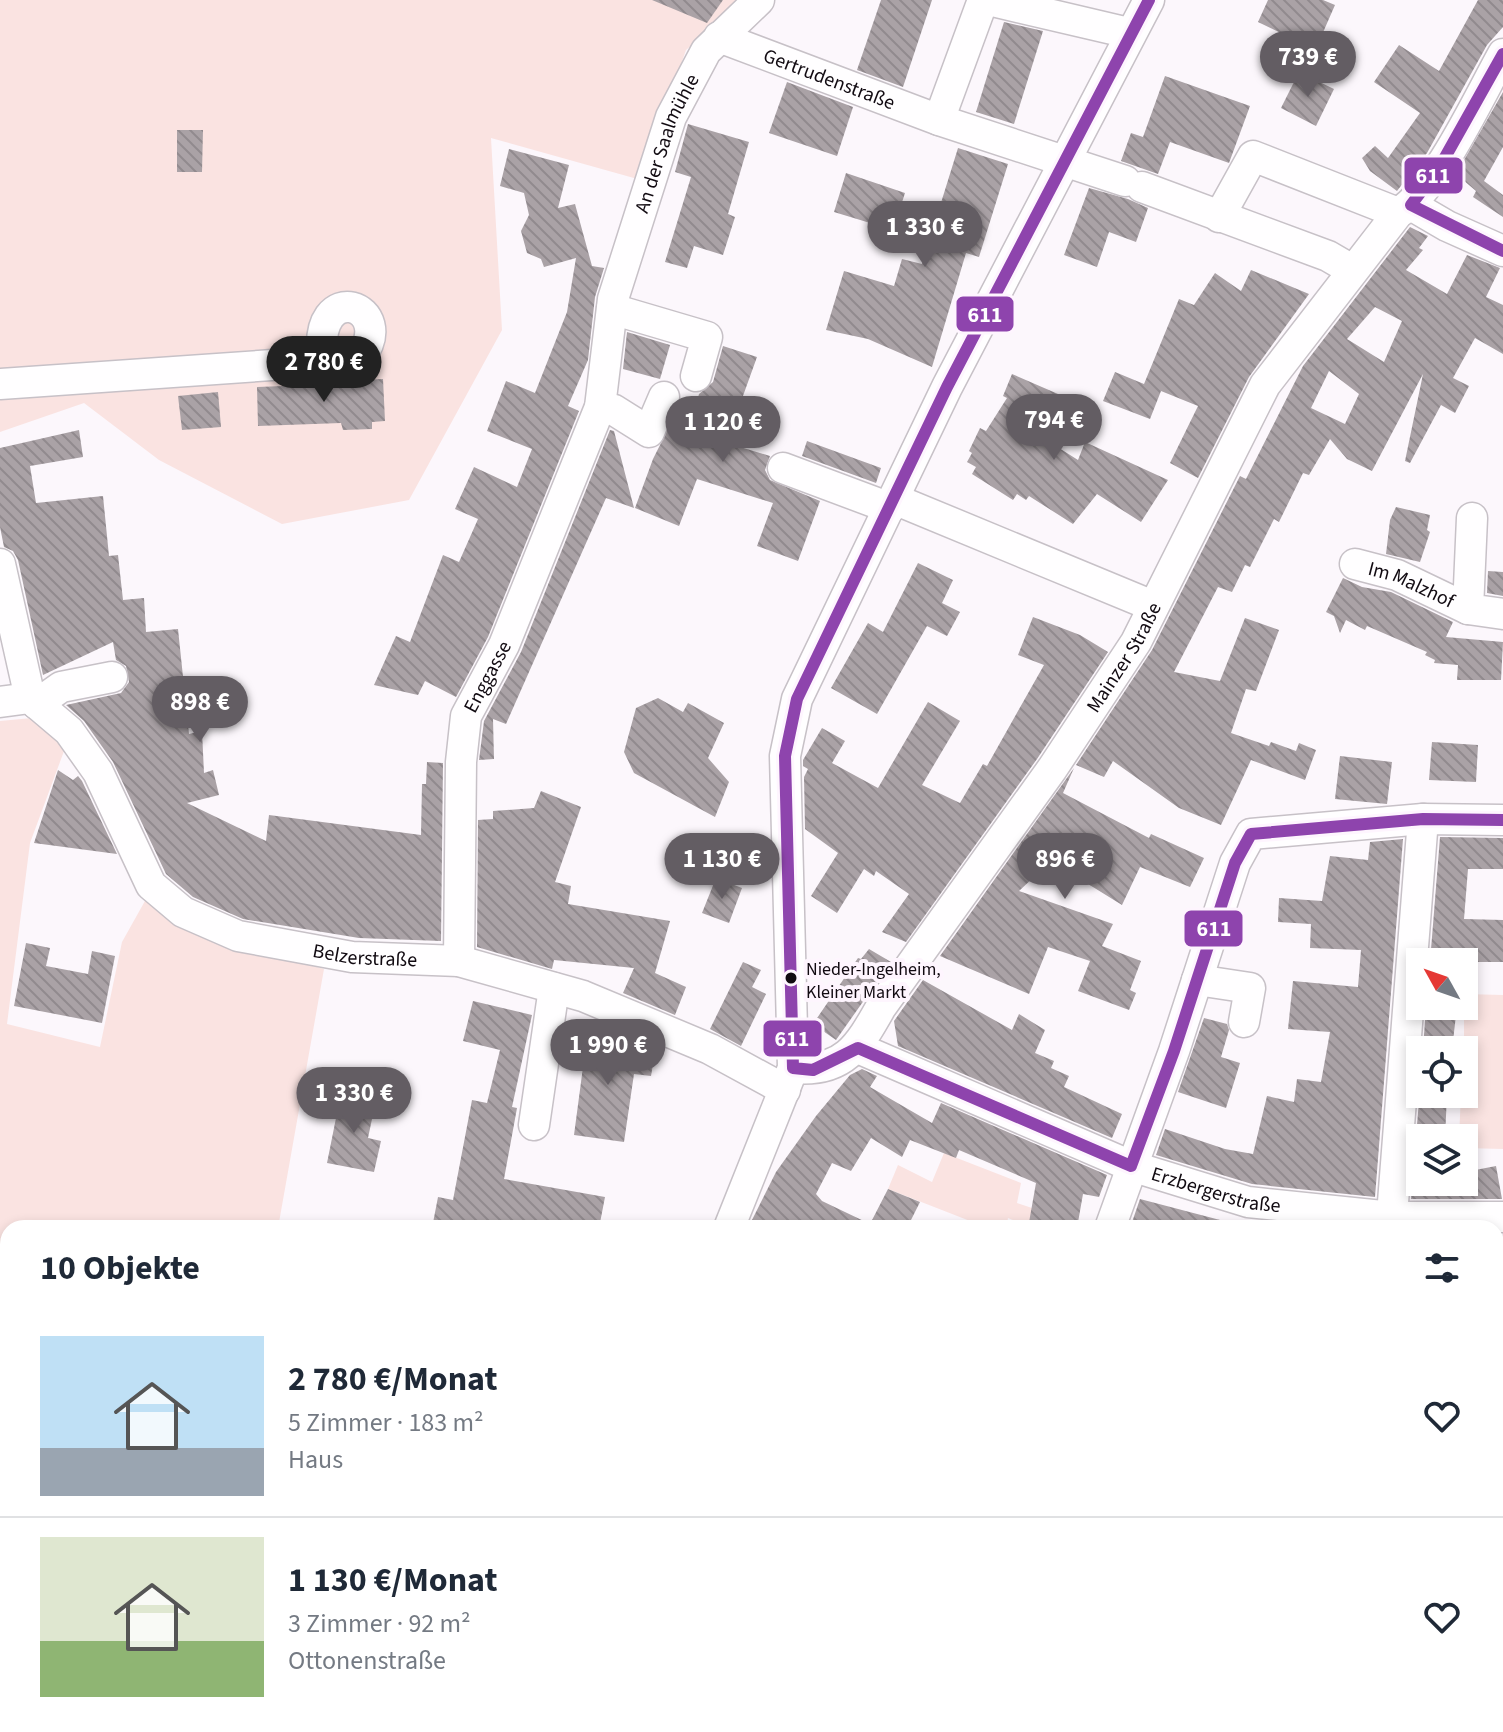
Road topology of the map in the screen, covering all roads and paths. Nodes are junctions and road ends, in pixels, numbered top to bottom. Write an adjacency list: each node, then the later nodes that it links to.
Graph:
1 (759, 0): 5 (street, An der Saalmühle)
2 (986, 0): 4 (street); 7 (street)
3 (1149, 0): 4 (street)
4 (1129, 33): 8 (street)
5 (719, 37): 7 (street, Gertrudenstraße); 13 (street, An der Saalmühle)
6 (1503, 54): 9 (street, Mainzer Straße)
7 (939, 120): 8 (street, Gertrudenstraße)
8 (1067, 160): 10 (street, Gertrudenstraße); 21 (street)
9 (1393, 206): 10 (street); 11 (street); 12 (street, Mainzer Straße)
10 (1219, 217): 12 (street, Gertrudenstraße)
11 (1503, 251)
12 (1352, 270): 25 (street, Mainzer Straße)
13 (612, 309): 15 (street); 16 (street, An der Saalmühle)
14 (323, 361): 17 (street)
15 (696, 376)
16 (602, 377): 19 (street, Enggasse)
17 (0, 384)
18 (664, 397): 19 (street)
19 (600, 407): 33 (street, Enggasse)
20 (783, 468): 21 (street)
21 (892, 503): 25 (street); 38 (street)
22 (1472, 518): 26 (street, Im Malzhof)
23 (0, 564): 29 (street)
24 (1355, 564): 26 (street, Im Malzhof)
25 (1153, 606): 37 (street, Mainzer Straße)
26 (1468, 609): 27 (street, Im Malzhof)
27 (1503, 614)
28 (112, 677): 29 (street)
29 (34, 701): 30 (street); 33 (street, Belzerstraße)
30 (0, 702)
31 (1423, 819): 32 (street); 34 (street); 45 (street)
32 (1503, 820)
33 (459, 961): 35 (street, Belzerstraße)
34 (1197, 980): 36 (street); 40 (street)
35 (554, 988): 38 (street, Belzerstraße); 39 (street)
36 (1244, 1022)
37 (858, 1048): 38 (street); 40 (street, Erzbergerstraße)
38 (789, 1079): 42 (street)
39 (534, 1125)
40 (1131, 1166): 43 (street); 44 (street, Erzbergerstraße)
41 (1503, 1217): 46 (street, Erzbergerstraße)
42 (732, 1220)
43 (1113, 1220)
44 (1378, 1220)
45 (1392, 1220)
46 (1436, 1220)

